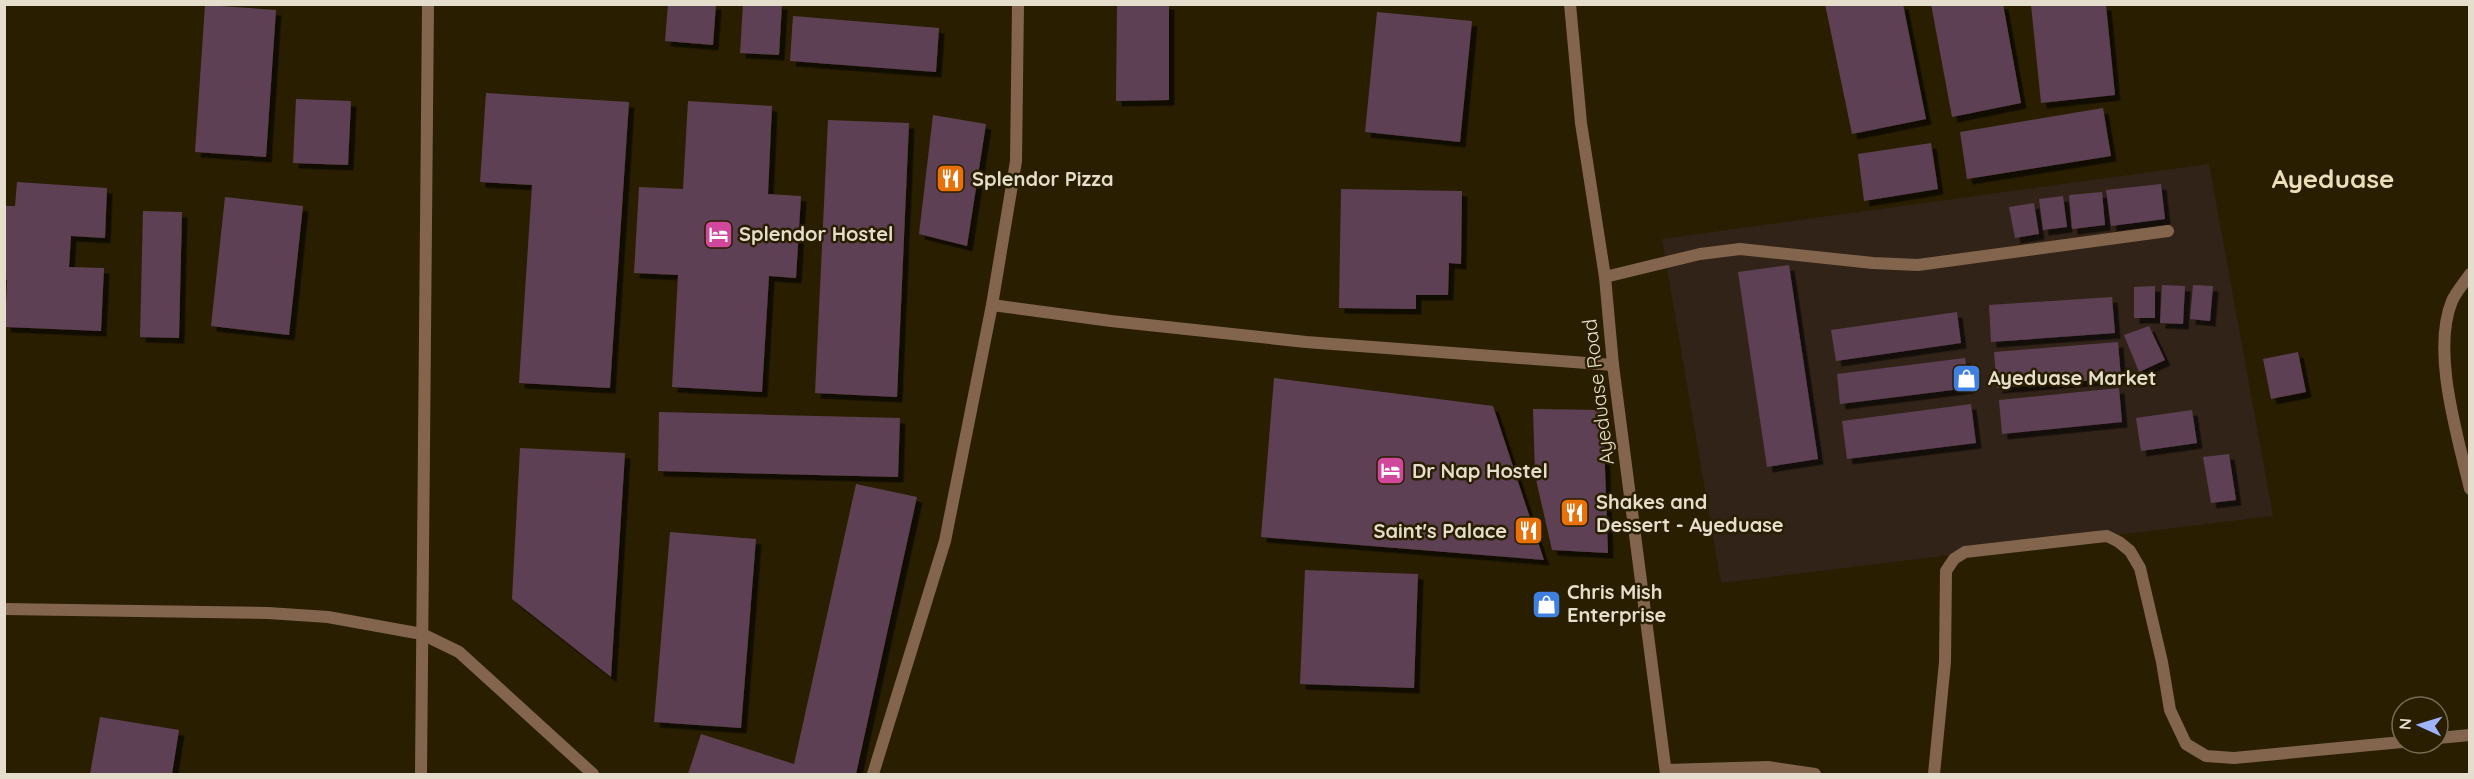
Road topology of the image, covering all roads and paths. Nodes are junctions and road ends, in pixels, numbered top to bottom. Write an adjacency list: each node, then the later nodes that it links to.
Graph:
1 (428, 4): 11 (street)
2 (1018, 4): 7 (street)
3 (1570, 4): 6 (street, Ayeduase Road)
4 (2168, 231): 6 (street)
5 (2469, 274): 9 (street)
6 (1605, 277): 8 (street, Ayeduase Road)
7 (992, 305): 8 (street); 18 (street)
8 (1613, 365): 15 (street, Ayeduase Road)
9 (2469, 489)
10 (4, 609): 11 (street)
11 (422, 634): 16 (street); 17 (street)
12 (2469, 735): 13 (street)
13 (2450, 737)
14 (2390, 743): 20 (street)
15 (1666, 772): 19 (street)
16 (421, 774)
17 (592, 774)
18 (873, 774)
19 (1815, 774)
20 (1934, 774)

